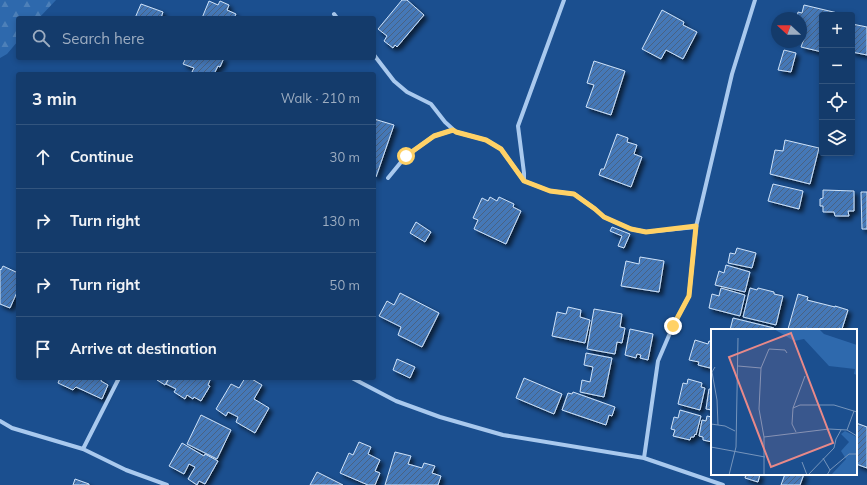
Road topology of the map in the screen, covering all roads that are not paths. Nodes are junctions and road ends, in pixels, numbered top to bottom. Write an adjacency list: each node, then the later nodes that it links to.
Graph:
1 (564, 0): 6 (street)
2 (755, 0): 7 (street)
3 (376, 58): 4 (street)
4 (453, 130): 5 (street); 6 (street)
5 (388, 178)
6 (524, 181): 7 (street)
7 (696, 226): 12 (street)
8 (118, 380): 11 (street)
9 (356, 380): 12 (street)
10 (0, 421): 11 (street)
11 (83, 450): 13 (street)
12 (644, 458): 14 (street)
13 (167, 485)
14 (723, 485)

